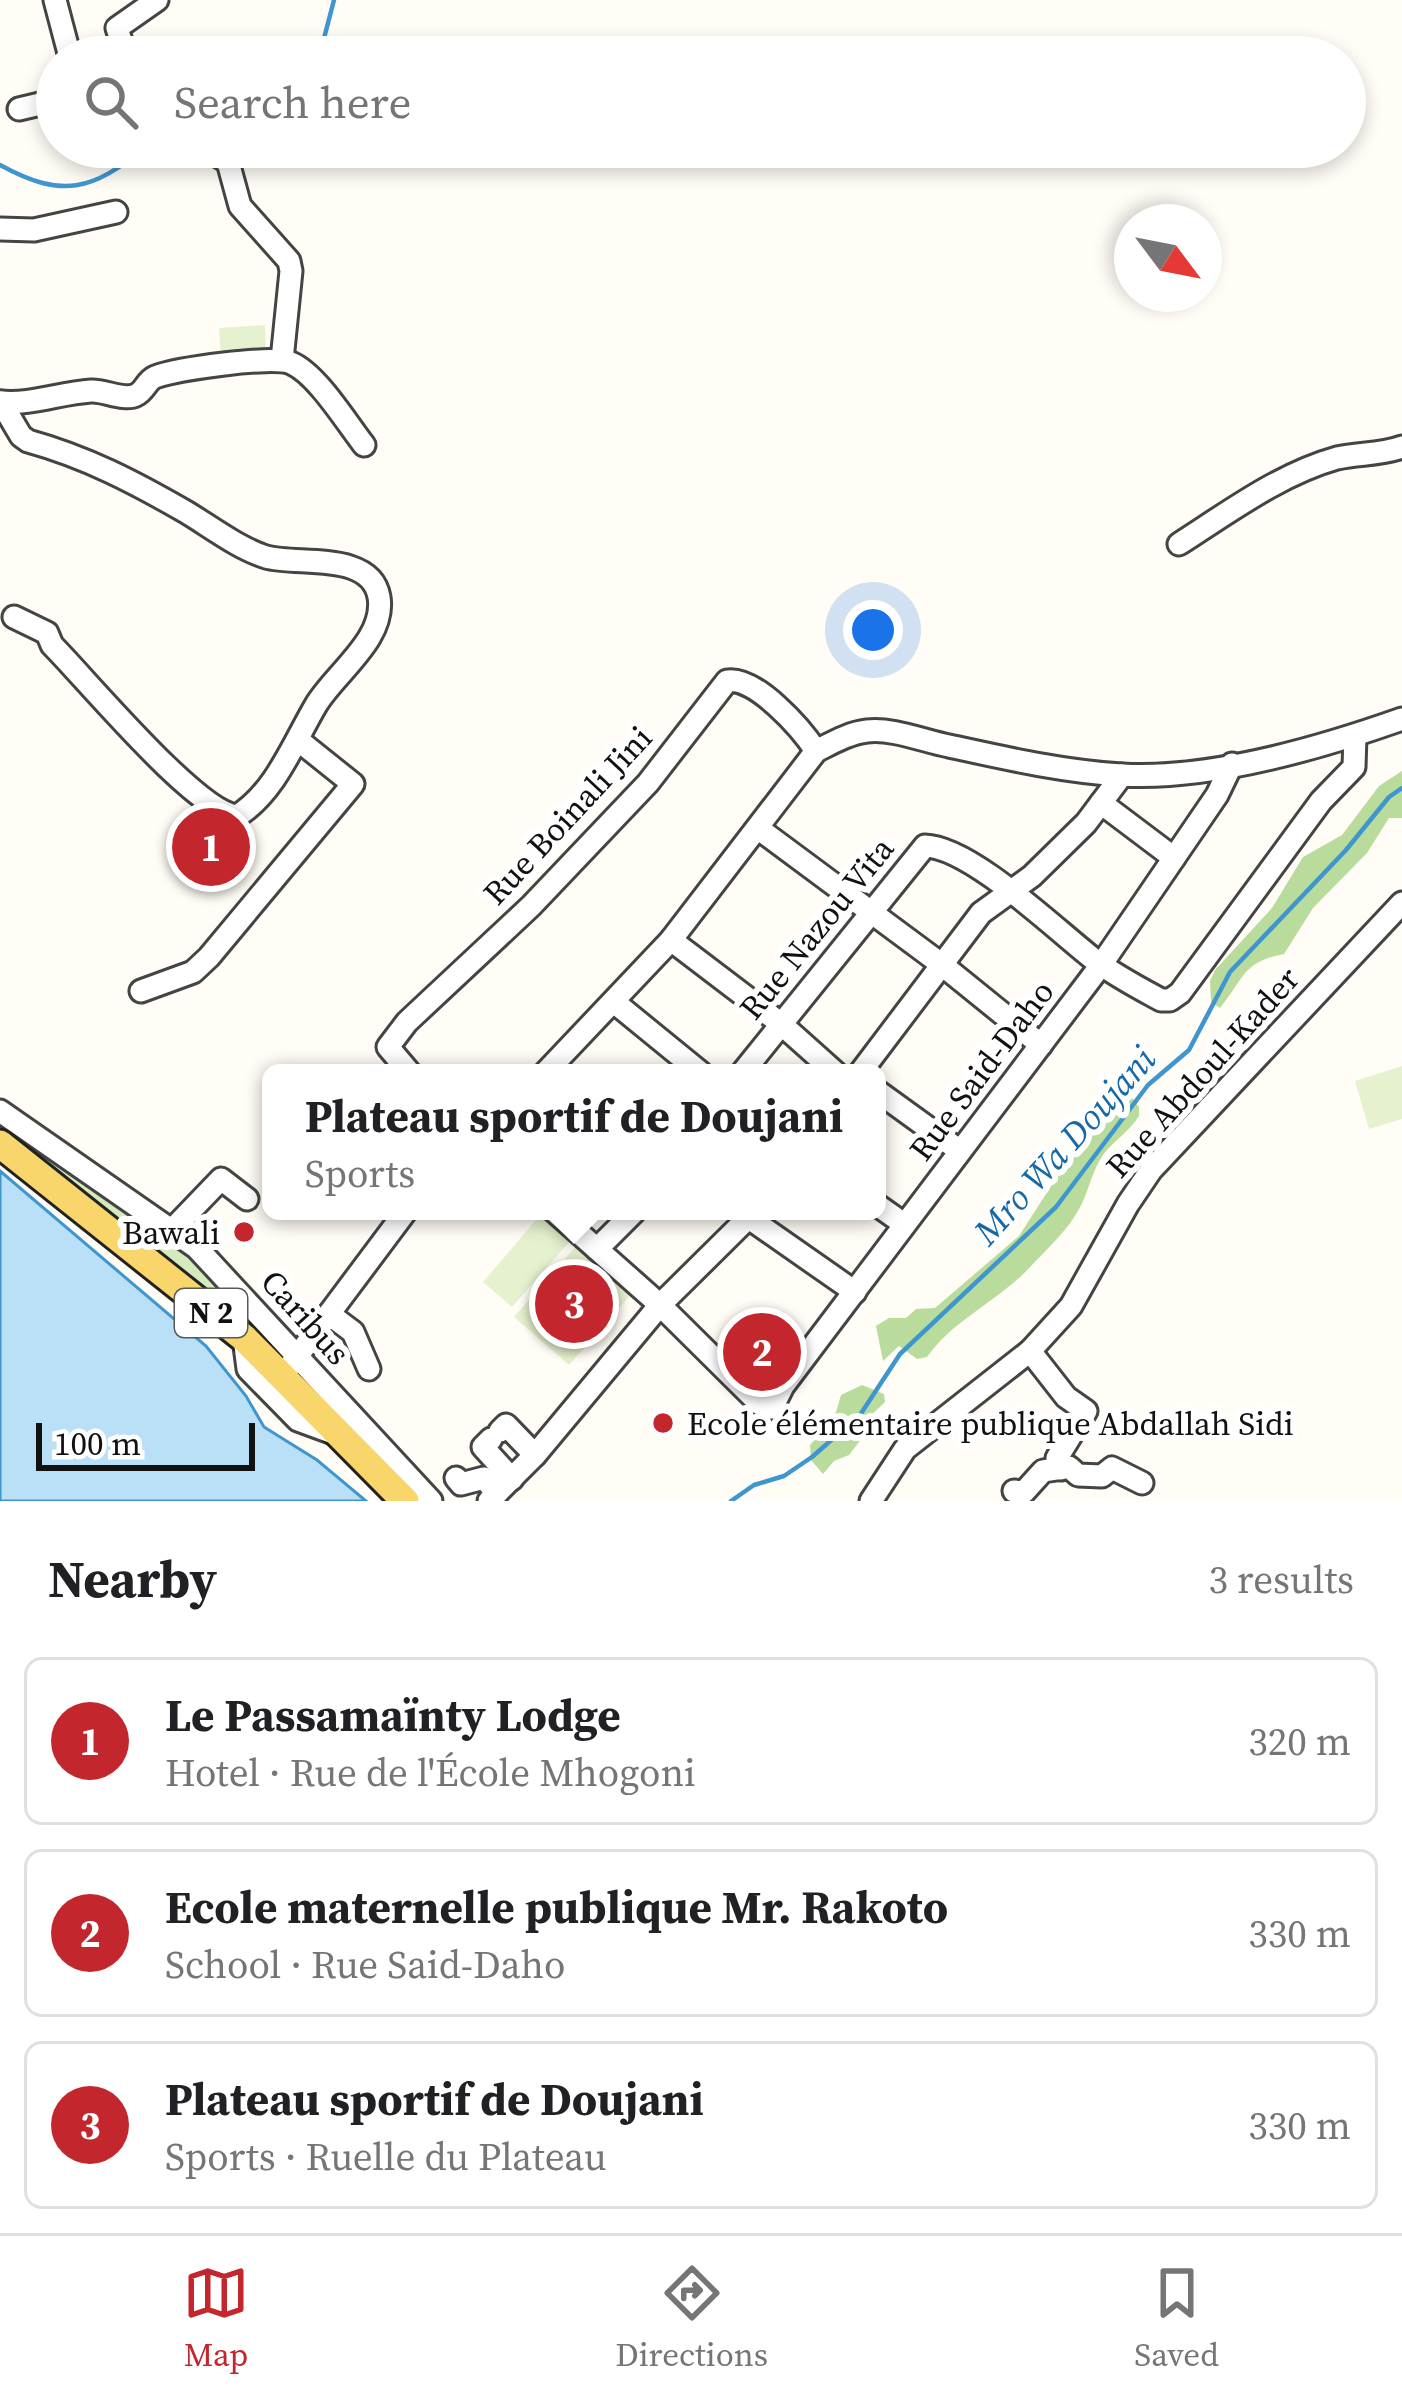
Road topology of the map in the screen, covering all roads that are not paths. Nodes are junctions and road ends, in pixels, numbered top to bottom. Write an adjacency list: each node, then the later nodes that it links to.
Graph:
1 (56, 0): 3 (street)
2 (157, 0): 4 (street)
3 (65, 36)
4 (119, 36)
5 (36, 105): 6 (street)
6 (19, 109)
7 (229, 168): 10 (street)
8 (116, 212): 9 (street)
9 (0, 229)
10 (282, 360): 11 (street); 12 (street)
11 (1, 402): 18 (street)
12 (364, 445)
13 (1402, 447): 14 (street)
14 (1179, 544)
15 (14, 616): 18 (street)
16 (1402, 718): 17 (street)
17 (1355, 736): 20 (street); 30 (street)
18 (298, 740): 31 (street)
19 (816, 751): 21 (street); 23 (street); 35 (street, Rue Boinali Jini)
20 (1232, 764): 21 (street); 24 (street, Rue Said-Daho)
21 (1122, 775): 22 (street)
22 (1101, 803): 24 (street); 25 (street)
23 (759, 829): 27 (street); 28 (street)
24 (1174, 857): 30 (street, Rue Said-Daho)
25 (1010, 892): 27 (street, Rue Nazou Vita); 29 (street); 30 (street)
26 (1402, 903): 59 (street, Rue Abdoul-Kader)
27 (867, 913): 29 (street); 33 (street, Rue Nazou Vita)
28 (671, 940): 32 (street); 33 (street)
29 (941, 964): 34 (street); 40 (street)
30 (1100, 965): 34 (street, Rue Said-Daho)
31 (141, 991)
32 (614, 1002): 36 (street); 37 (street)
33 (780, 1024): 38 (street, Rue Nazou Vita); 39 (street)
34 (1041, 1045): 44 (street, Rue Said-Daho)
35 (402, 1064)
36 (558, 1064)
37 (690, 1064)
38 (749, 1064)
39 (826, 1064)
40 (867, 1064)
41 (886, 1097): 44 (street)
42 (0, 1112): 53 (street, Caribus / N 2)
43 (0, 1144): 58 (main road, N 2)
44 (960, 1151): 52 (street, Rue Said-Daho)
45 (247, 1199): 53 (street)
46 (886, 1211): 52 (street)
47 (399, 1220): 57 (street)
48 (564, 1220): 54 (street)
49 (625, 1220): 54 (street)
50 (741, 1220): 56 (street)
51 (755, 1220): 55 (street)
52 (904, 1224): 55 (street, Rue Said-Daho)
53 (172, 1230): 60 (street, Caribus / N 2)
54 (597, 1249): 56 (street)
55 (855, 1292): 56 (street, Rue Said-Daho)
56 (660, 1305): 63 (street)
57 (328, 1314): 60 (street); 61 (street)
58 (244, 1338): 60 (main road, N 2); 62 (street)
59 (1030, 1351): 64 (street); 71 (street, Rue Abdoul-Kader)
60 (290, 1366): 62 (main road, N 2); 70 (street, Caribus / N 2)
61 (368, 1370)
62 (344, 1438): 69 (main road, N 2)
63 (535, 1455): 67 (street); 67 (street)
64 (1061, 1469): 66 (street); 68 (street)
65 (456, 1478): 67 (street)
66 (1142, 1483)
67 (500, 1491)
68 (1014, 1491)
69 (405, 1501)
70 (430, 1501)
71 (871, 1501)

